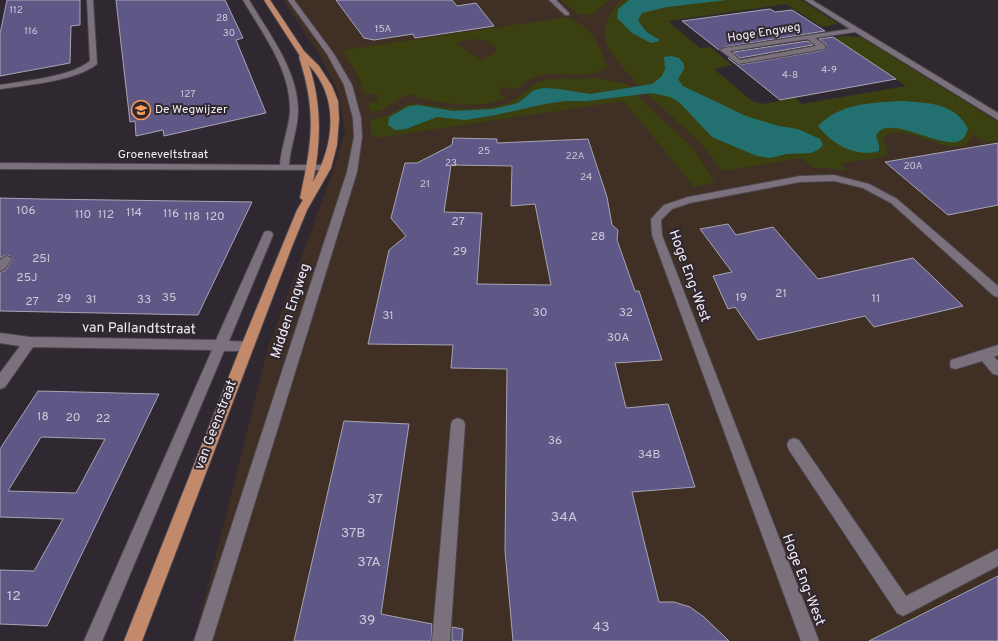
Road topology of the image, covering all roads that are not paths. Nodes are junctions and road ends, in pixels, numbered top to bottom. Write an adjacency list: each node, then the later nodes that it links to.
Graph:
1 (90, 0): 11 (street)
2 (246, 0): 14 (street)
3 (267, 0): 10 (main road, van Geenstraat)
4 (292, 0): 34 (street, Midden Engweg)
5 (552, 0): 7 (street)
6 (808, 0): 8 (street)
7 (567, 14)
8 (856, 30): 9 (street, Hoge Engweg); 12 (street)
9 (809, 37): 9 (street, Hoge Engweg)
10 (301, 52): 15 (main road, van Geenstraat); 16 (main road, van Geenstraat)
11 (0, 87)
12 (998, 117)
13 (0, 166): 14 (street, Groeneveltstraat)
14 (284, 168): 15 (street, Groeneveltstraat)
15 (311, 168): 16 (street, Groeneveltstraat); 17 (main road, van Geenstraat)
16 (326, 168): 17 (main road, van Geenstraat)
17 (302, 210): 23 (main road, van Geenstraat)
18 (268, 235): 22 (street, van Geenstraat)
19 (998, 293): 36 (street, Hoge Eng-West)
20 (0, 338): 21 (street, van Pallandtstraat)
21 (30, 342): 22 (street, van Pallandtstraat); 28 (street)
22 (221, 346): 23 (street, van Pallandtstraat); 32 (street, van Geenstraat)
23 (247, 346): 33 (main road, van Geenstraat)
24 (998, 350): 25 (street)
25 (984, 355): 26 (street); 27 (street)
26 (956, 364)
27 (998, 370)
28 (0, 383)
29 (458, 424): 35 (street)
30 (794, 445): 31 (street)
31 (998, 557)
32 (93, 641)
33 (133, 641)
34 (204, 641)
35 (441, 641)
36 (810, 641)

